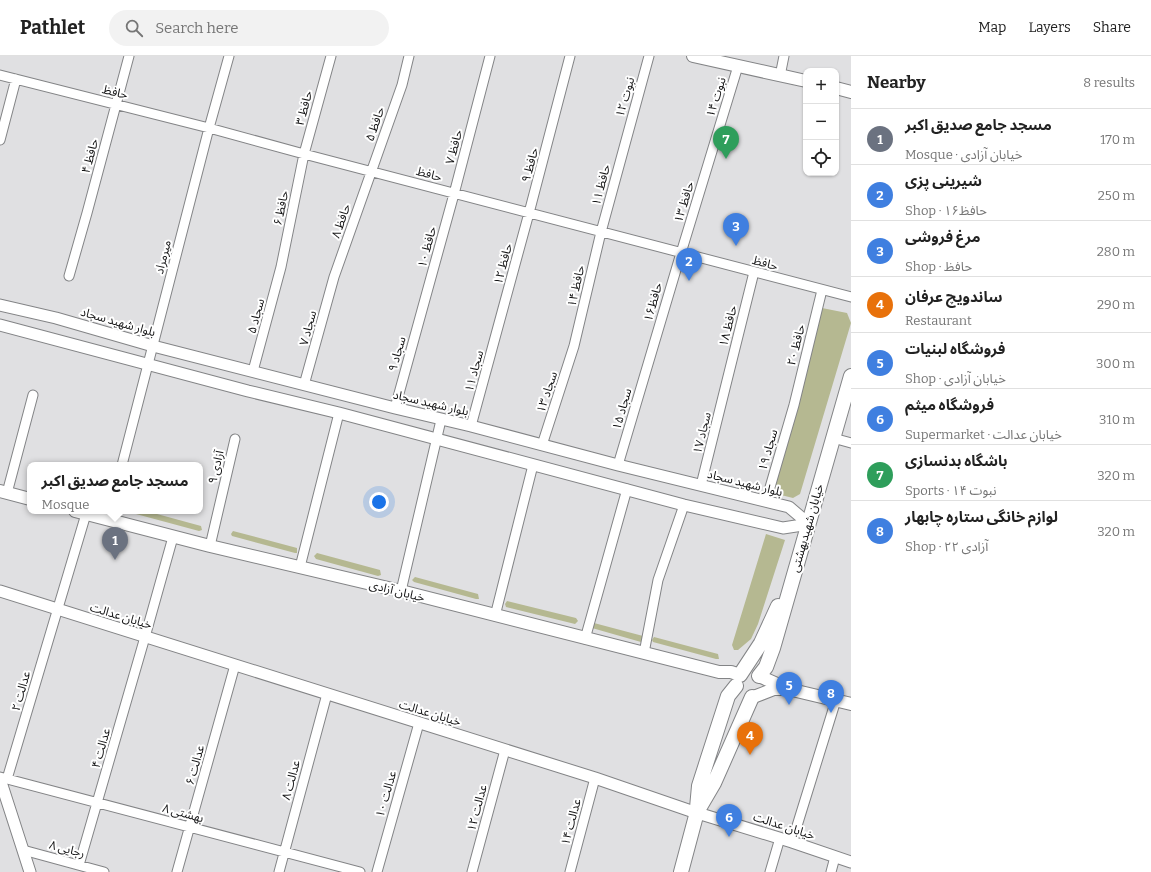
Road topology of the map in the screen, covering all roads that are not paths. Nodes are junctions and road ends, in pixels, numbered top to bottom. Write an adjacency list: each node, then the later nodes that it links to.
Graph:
1 (129, 56): 17 (street, حافظ ۴)
2 (229, 56): 18 (street, میرمراد)
3 (330, 56): 21 (street, حافظ ۳)
4 (409, 56): 23 (street, حافظ ۵)
5 (490, 56): 24 (street, حافظ ۷)
6 (570, 56): 25 (street, حافظ ۹)
7 (649, 56): 20 (street, نبوت ۱۲)
8 (694, 56): 10 (main road)
9 (784, 56): 12 (street)
10 (738, 66): 12 (main road); 22 (street, نبوت ۱۴)
11 (0, 75): 13 (street, حافظ)
12 (780, 76): 14 (main road)
13 (16, 79): 17 (street, حافظ); 19 (street)
14 (803, 81)
15 (839, 89): 16 (main road)
16 (851, 92)
17 (116, 104): 18 (street, حافظ); 30 (street, حافظ ۴)
18 (209, 128): 21 (street, حافظ); 38 (street, میرمراد)
19 (0, 140)
20 (624, 145): 26 (street, حافظ ۱۱)
21 (304, 154): 23 (street, حافظ); 28 (street, حافظ ۶)
22 (710, 158): 27 (street, حافظ ۱۳)
23 (371, 172): 24 (street, حافظ); 31 (street, حافظ ۸)
24 (454, 194): 25 (street, حافظ); 35 (street, حافظ ۱۰)
25 (529, 213): 26 (street, حافظ); 36 (street, حافظ ۱۲)
26 (601, 232): 27 (street, حافظ); 39 (street, حافظ ۱۴)
27 (681, 253): 29 (street, حافظ); 40 (street, حافظ۱۶)
28 (281, 267): 42 (street, سجاد ۵)
29 (754, 272): 32 (street, حافظ); 45 (street, حافظ ۱۸)
30 (69, 276)
31 (334, 278): 44 (street, سجاد ۷)
32 (822, 290): 33 (street, حافظ); 47 (street, حافظ ۲۰)
33 (851, 297)
34 (0, 305): 38 (street, بلوار شهید سجاد)
35 (423, 307): 48 (street, سجاد ۹)
36 (500, 321): 51 (street, سجاد ۱۱)
37 (0, 325): 41 (street)
38 (153, 346): 41 (street, میرمراد); 42 (street, بلوار شهید سجاد)
39 (574, 346): 56 (street, سجاد ۱۳)
40 (649, 359): 59 (street, سجاد ۱۵)
41 (148, 364): 49 (street); 57 (street, میرمراد)
42 (254, 371): 44 (street, بلوار شهید سجاد)
43 (851, 376): 52 (main road, خیابان شهیدبهشتی)
44 (304, 385): 48 (street, بلوار شهید سجاد)
45 (726, 386): 60 (street, سجاد ۱۷)
46 (33, 395): 62 (street)
47 (794, 405): 64 (street, سجاد ۱۹)
48 (395, 408): 50 (street, بلوار شهید سجاد)
49 (339, 413): 54 (street); 71 (street)
50 (441, 420): 51 (street, بلوار شهید سجاد); 54 (street)
51 (471, 426): 56 (street, بلوار شهید سجاد)
52 (833, 438): 55 (street); 68 (main road, خیابان شهیدبهشتی)
53 (235, 439): 70 (street, آزادی ۹)
54 (436, 439): 58 (street); 74 (street)
55 (851, 443)
56 (542, 445): 59 (street, بلوار شهید سجاد)
57 (123, 462)
58 (534, 465): 61 (street); 76 (street)
59 (618, 465): 60 (street, بلوار شهید سجاد)
60 (701, 485): 64 (street, بلوار شهید سجاد)
61 (627, 488): 65 (street); 78 (street)
62 (4, 492): 63 (main road)
63 (27, 498)
64 (766, 501): 68 (street, بلوار شهید سجاد)
65 (684, 505): 68 (street); 79 (street)
66 (81, 514): 75 (street, عدالت ۲)
67 (109, 515): 69 (main road, خیابان آزادی)
68 (809, 524): 72 (main road, خیابان شهیدبهشتی)
69 (173, 537): 70 (main road, خیابان آزادی); 77 (street, عدالت ۴)
70 (210, 546): 71 (main road, خیابان آزادی)
71 (300, 567): 74 (main road, خیابان آزادی)
72 (794, 571): 81 (main road, خیابان شهیدبهشتی); 82 (main road)
73 (0, 591): 75 (street, خیابان عدالت)
74 (401, 591): 76 (main road, خیابان آزادی)
75 (57, 609): 77 (street, خیابان عدالت); 90 (street, عدالت ۲)
76 (495, 616): 78 (main road, خیابان آزادی)
77 (145, 637): 80 (street, خیابان عدالت); 92 (street, عدالت ۴)
78 (585, 639): 79 (main road, خیابان آزادی)
79 (644, 653): 82 (main road, خیابان آزادی)
80 (235, 665): 84 (street, خیابان عدالت); 94 (street, عدالت ۶)
81 (759, 676): 82 (main road); 83 (main road); 85 (main road)
82 (738, 680): 85 (main road); 93 (main road)
83 (788, 689): 85 (main road); 86 (main road)
84 (327, 694): 88 (street, خیابان عدالت); 98 (street, عدالت ۸)
85 (754, 696): 93 (main road)
86 (836, 700): 87 (main road); 96 (street)
87 (851, 704)
88 (419, 723): 89 (street, خیابان عدالت); 107 (street, عدالت ۱۰)
89 (505, 750): 91 (street, خیابان عدالت); 108 (street, عدالت ۱۲)
90 (2, 778): 92 (street, بهشتی ۸); 97 (street)
91 (595, 778): 93 (street, خیابان عدالت); 109 (street, عدالت ۱۴)
92 (97, 802): 94 (street, بهشتی ۸); 101 (street, عدالت ۴)
93 (697, 812): 95 (street, خیابان عدالت); 110 (main road)
94 (190, 827): 98 (street, بهشتی ۸); 104 (street, عدالت ۶)
95 (780, 838): 96 (street, خیابان عدالت); 111 (street)
96 (792, 842): 99 (street, خیابان عدالت)
97 (22, 850): 101 (street, رجایی ۸); 102 (street)
98 (284, 852): 105 (street, عدالت ۸); 106 (street, بهشتی ۸)
99 (835, 857): 100 (street, خیابان عدالت); 112 (street)
100 (851, 862)
101 (79, 865): 103 (street, رجایی ۸)
102 (30, 872)
103 (104, 872)
104 (177, 872)
105 (279, 872)
106 (360, 872)
107 (377, 872)
108 (472, 872)
109 (570, 872)
110 (681, 872)
111 (770, 872)
112 (831, 872)

